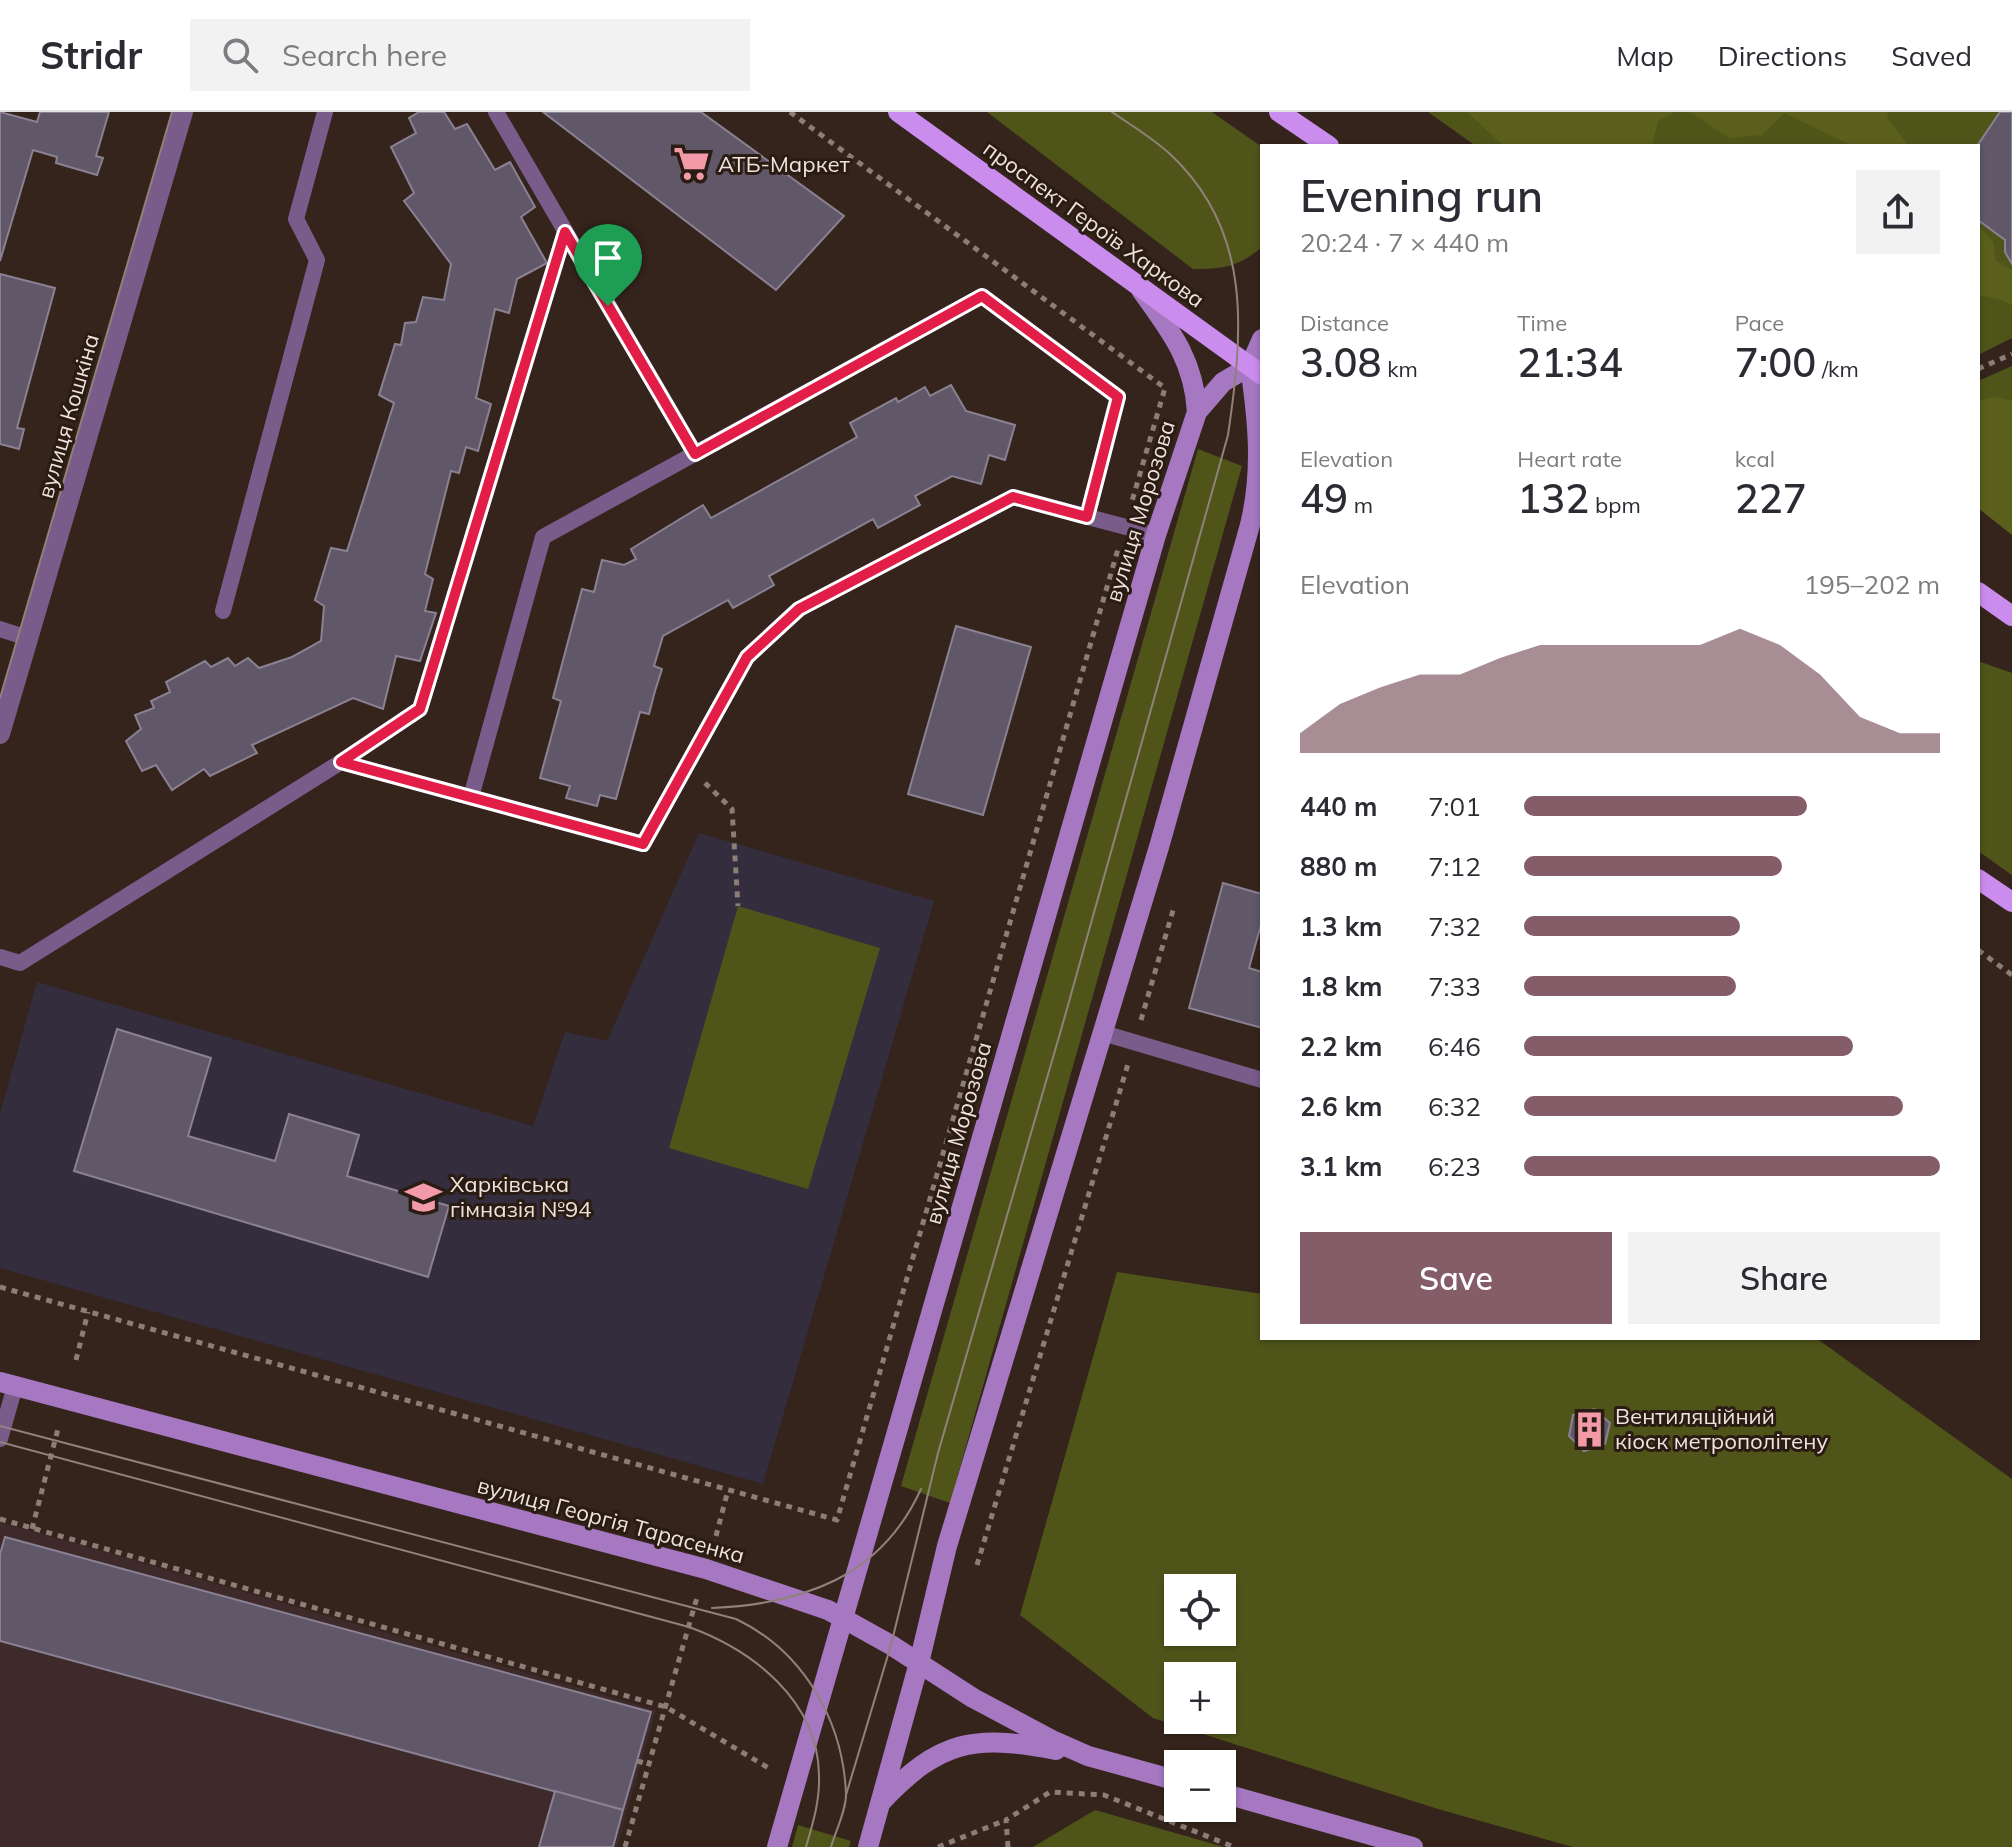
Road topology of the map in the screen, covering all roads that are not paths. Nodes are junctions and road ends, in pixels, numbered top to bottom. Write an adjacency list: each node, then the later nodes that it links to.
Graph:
1 (183, 112): 19 (street, вулиця Кошкіна)
2 (325, 112): 16 (lane)
3 (496, 112): 7 (lane)
4 (898, 112): 8 (main road, проспект Героїв Харкова)
5 (1279, 112): 6 (main road)
6 (1326, 144)
7 (565, 232): 12 (lane); 21 (lane)
8 (1138, 287): 10 (main road, проспект Героїв Харкова); 11 (main road)
9 (1260, 350): 10 (main road)
10 (1256, 371): 11 (main road, вулиця Морозова); 26 (main road)
11 (1197, 412): 14 (main road, вулиця Морозова)
12 (695, 454): 13 (lane); 22 (lane)
13 (1087, 517): 14 (lane); 22 (lane)
14 (1156, 535): 30 (main road, вулиця Морозова)
15 (1980, 593): 17 (main road)
16 (223, 611)
17 (2012, 616)
18 (0, 629): 19 (lane)
19 (28, 638): 20 (street, вулиця Кошкіна)
20 (0, 734)
21 (341, 762): 22 (lane); 25 (lane)
22 (471, 797)
23 (1980, 880): 24 (main road)
24 (2012, 902)
25 (0, 957)
26 (1103, 1033): 27 (lane); 31 (main road)
27 (1260, 1079)
28 (8, 1384): 29 (lane); 30 (main road, вулиця Георгія Тарасенка)
29 (0, 1439)
30 (844, 1619): 31 (main road, вулиця Георгія Тарасенка); 36 (main road, вулиця Морозова)
31 (919, 1663): 32 (main road, вулиця Георгія Тарасенка); 35 (main road)
32 (1088, 1756): 33 (main road, вулиця Георгія Тарасенка); 35 (main road)
33 (1164, 1777)
34 (1236, 1797): 38 (main road)
35 (879, 1804): 37 (main road)
36 (777, 1847)
37 (868, 1847)
38 (1413, 1847)

